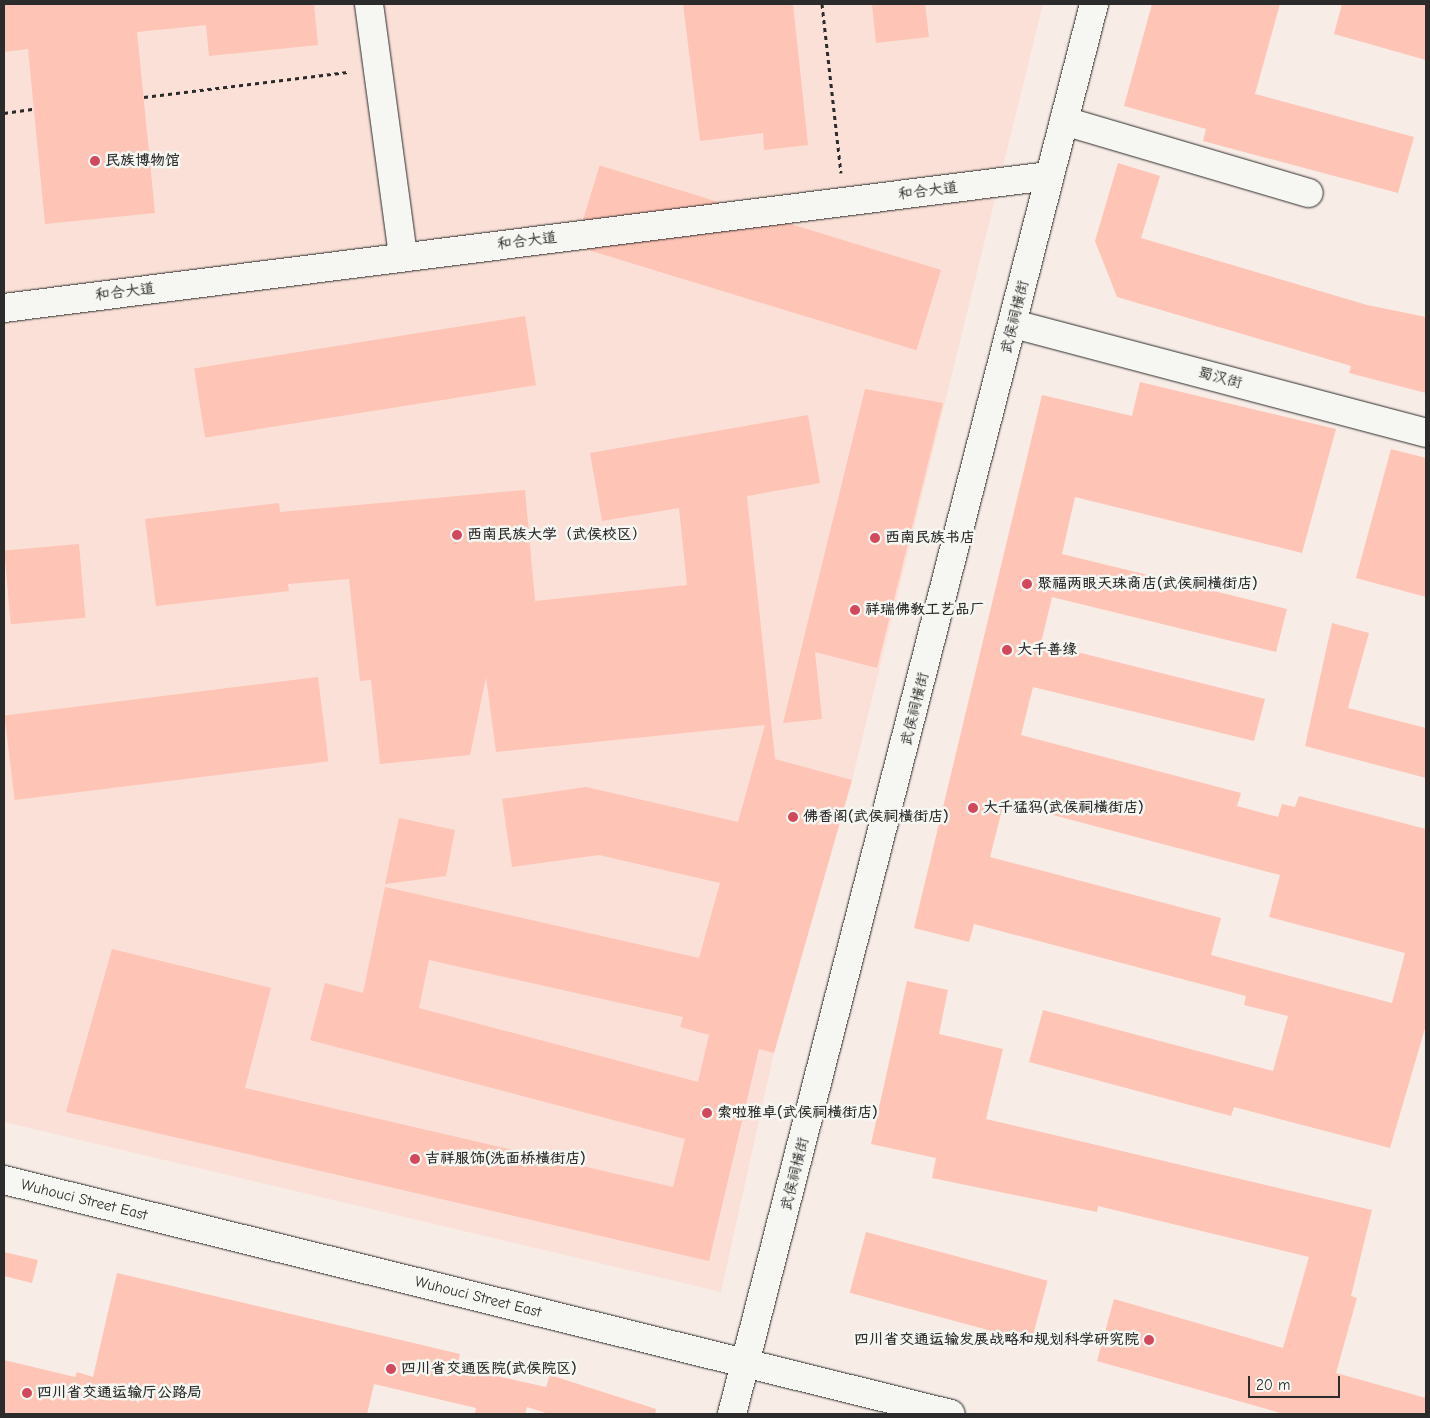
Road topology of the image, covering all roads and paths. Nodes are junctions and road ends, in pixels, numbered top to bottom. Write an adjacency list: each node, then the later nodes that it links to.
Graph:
1 (369, 4): 4 (street)
2 (822, 4): 11 (path)
3 (1094, 4): 8 (street, 武侯祠横街)
4 (378, 68): 5 (path); 12 (street)
5 (144, 96)
6 (34, 109): 7 (path)
7 (4, 113)
8 (1064, 121): 9 (street, 武侯祠横街); 10 (street)
9 (1049, 176): 11 (street, 和合大道); 14 (street, 武侯祠横街)
10 (1310, 193)
11 (844, 201): 12 (street, 和合大道)
12 (403, 257): 13 (street, 和合大道)
13 (4, 308)
14 (1014, 324): 15 (street, 蜀汉街); 17 (street, 武侯祠横街)
15 (1426, 433)
16 (4, 1180): 17 (street, Wuhouci Street East)
17 (746, 1363): 18 (street, 武侯祠横街); 19 (street, Wuhouci Street East)
18 (732, 1414)
19 (951, 1414)

